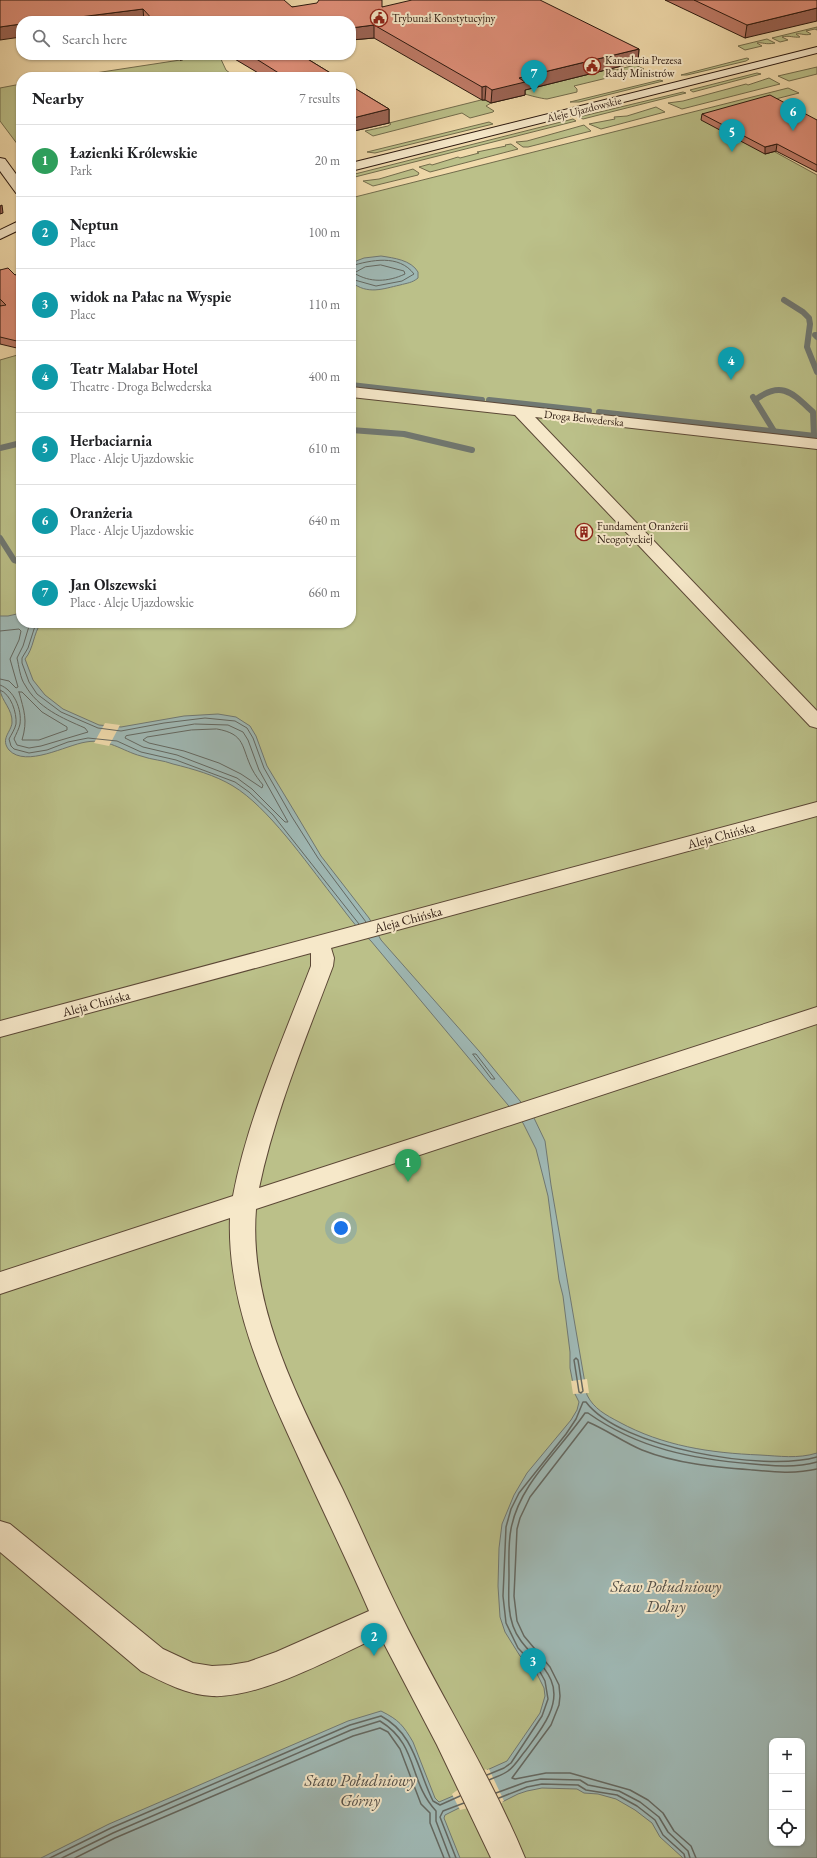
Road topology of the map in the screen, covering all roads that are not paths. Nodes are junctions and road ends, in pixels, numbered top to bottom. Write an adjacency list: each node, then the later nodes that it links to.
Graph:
1 (817, 50): 3 (street, Aleje Ujazdowskie)
2 (0, 162): 4 (street)
3 (356, 166)
4 (16, 183)
5 (16, 227): 6 (street)
6 (0, 235): 7 (street)
7 (16, 235)
8 (356, 393): 9 (street, Droga Belwederska)
9 (520, 411): 10 (street, Droga Belwederska); 11 (street)
10 (817, 444)
11 (817, 722)
12 (817, 809): 13 (street, Aleja Chińska)
13 (330, 941): 15 (street, Aleja Chińska); 16 (street)
14 (817, 1015): 16 (street)
15 (0, 1029)
16 (245, 1203): 17 (street); 19 (street)
17 (0, 1283)
18 (0, 1534): 19 (street)
19 (388, 1618): 20 (street)
20 (508, 1858)

